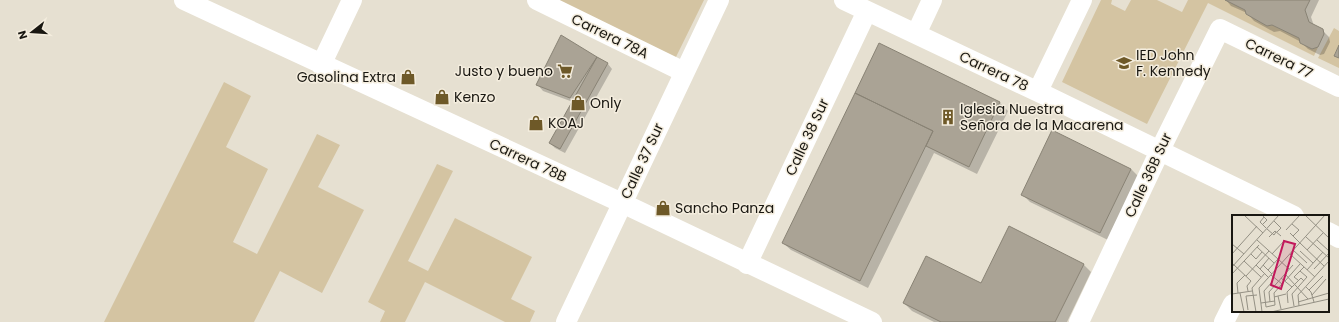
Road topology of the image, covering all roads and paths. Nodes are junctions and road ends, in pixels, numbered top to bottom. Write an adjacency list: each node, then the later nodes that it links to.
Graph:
1 (184, 0): 11 (street, Carrera 78B)
2 (352, 0): 11 (street)
3 (536, 0): 12 (street, Carrera 78A)
4 (719, 0): 12 (street, Calle 37 Sur)
5 (844, 0): 8 (street, Carrera 78)
6 (932, 0): 10 (street)
7 (1082, 0): 14 (street)
8 (867, 11): 10 (street, Carrera 78); 20 (street, Calle 38 Sur)
9 (1220, 29): 13 (street, Carrera 77); 15 (street, Calle 36B Sur)
10 (916, 34): 14 (street, Carrera 78)
11 (322, 65): 16 (street, Carrera 78B)
12 (684, 72): 16 (street, Calle 37 Sur)
13 (1339, 87)
14 (1038, 92): 15 (street, Carrera 78)
15 (1160, 150): 17 (street, Carrera 78); 24 (street, Calle 36B Sur)
16 (622, 204): 20 (street, Carrera 78B); 22 (street, Calle 37 Sur)
17 (1284, 214)
18 (1329, 233): 19 (street)
19 (1339, 238)
20 (747, 264): 23 (street, Carrera 78B)
21 (1232, 306): 25 (street)
22 (566, 322)
23 (872, 322)
24 (1079, 322)
25 (1224, 322)

